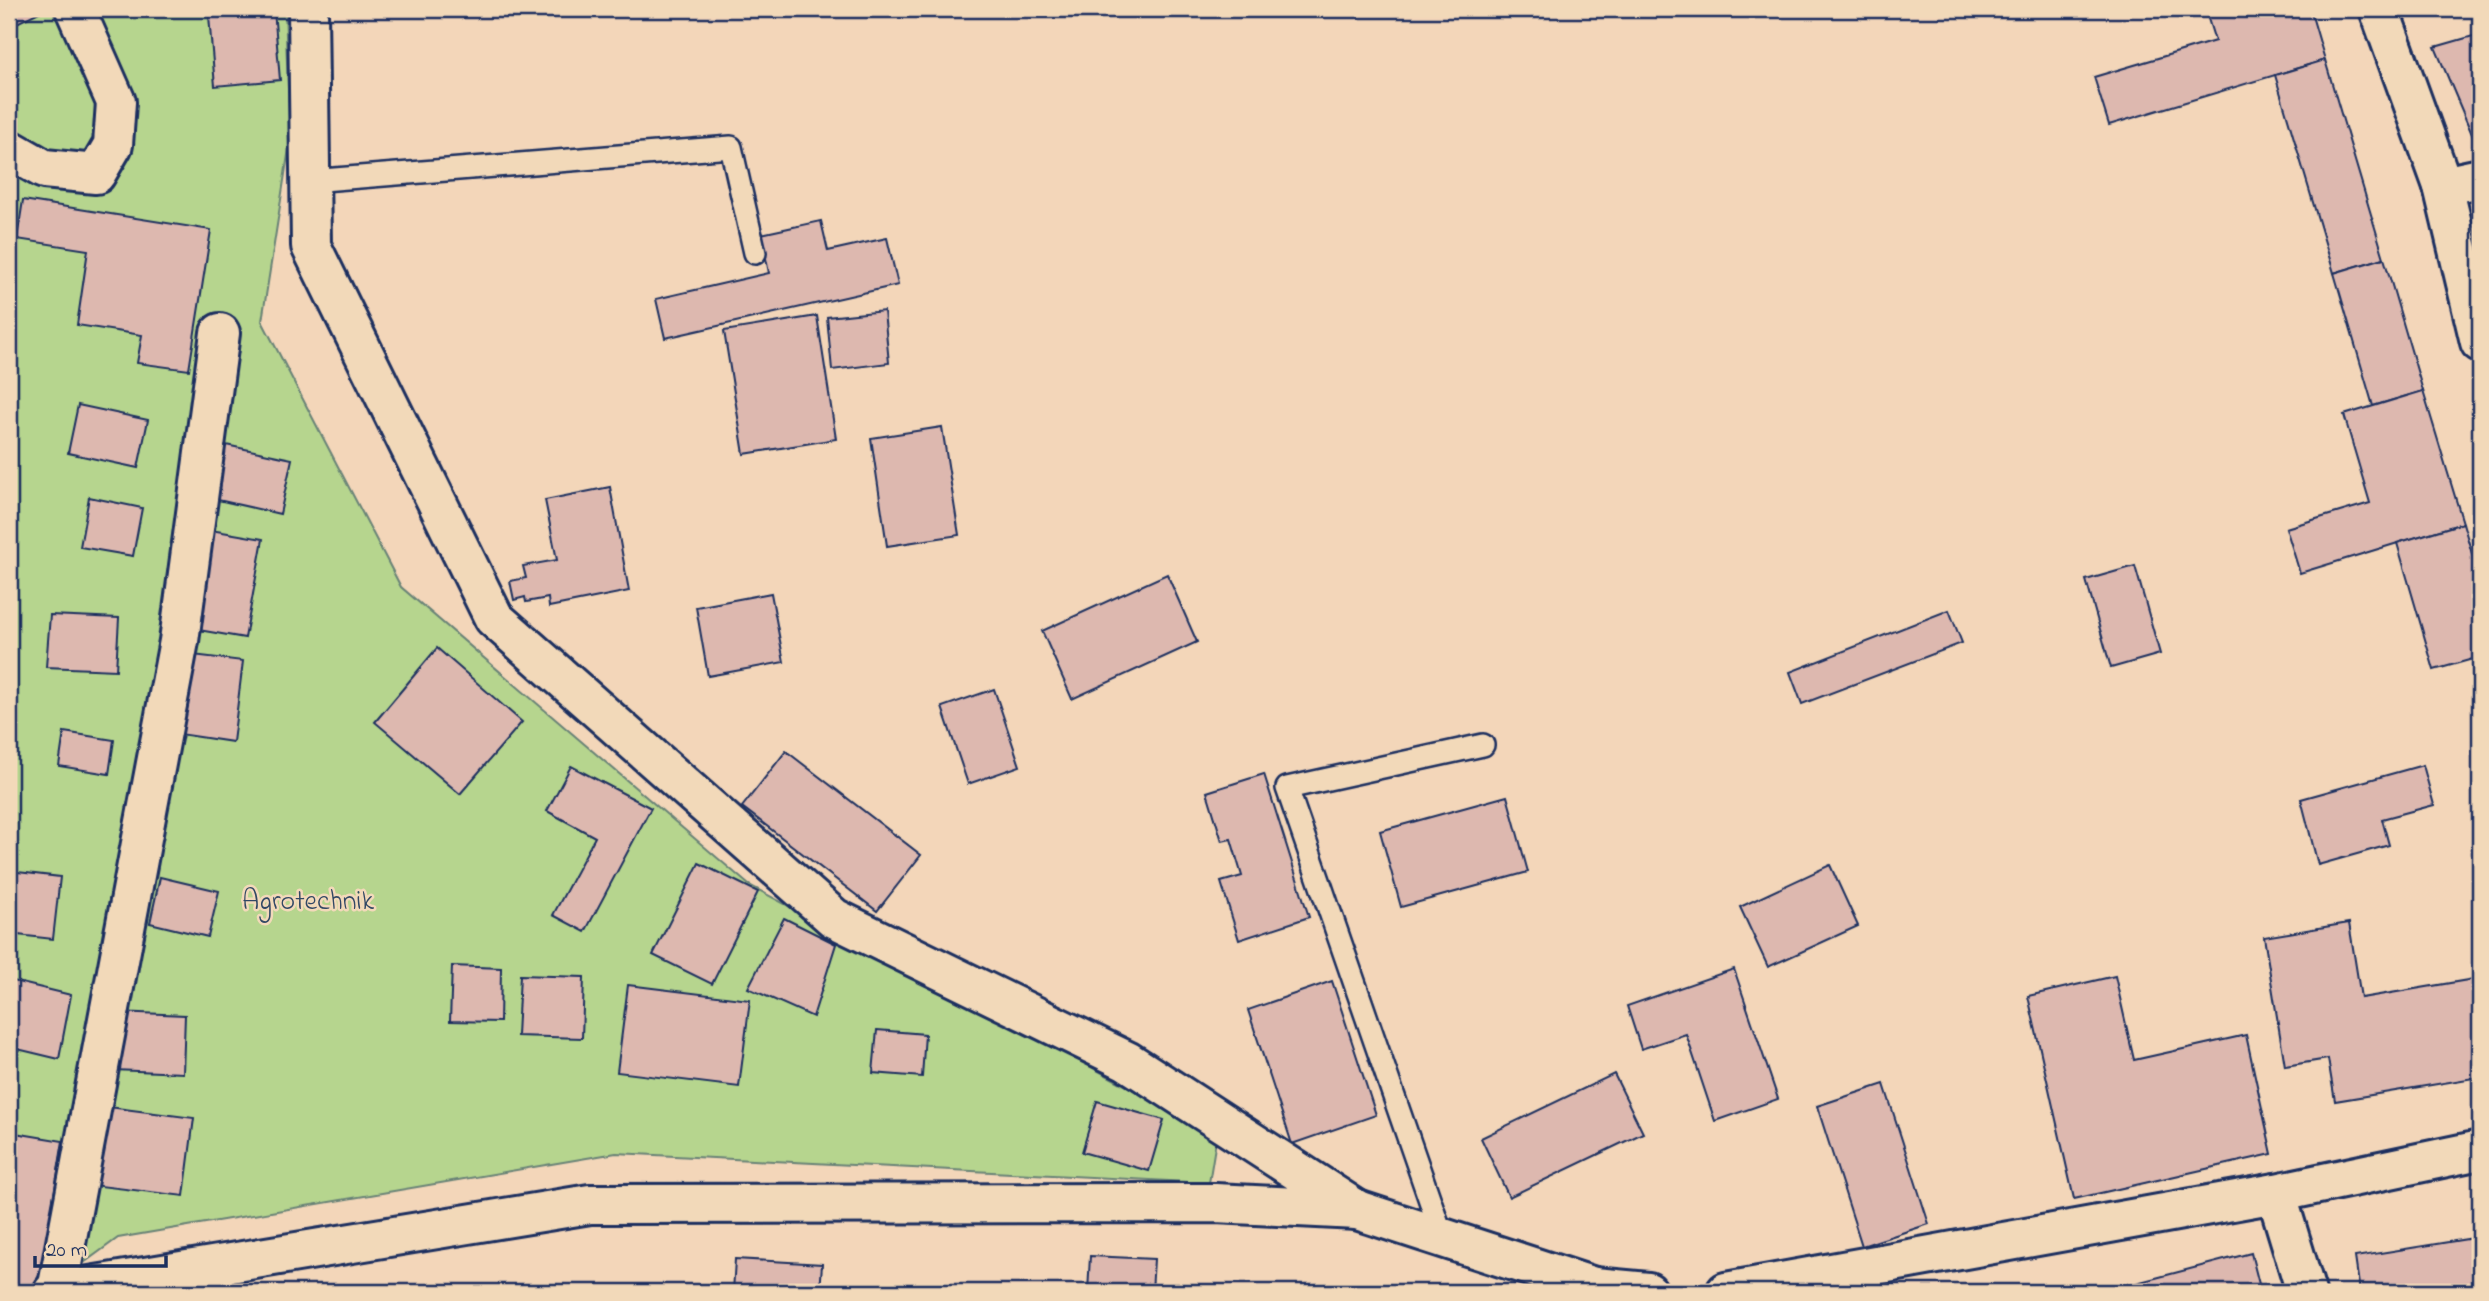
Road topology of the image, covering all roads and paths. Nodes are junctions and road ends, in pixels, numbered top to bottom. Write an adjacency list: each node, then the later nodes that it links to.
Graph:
1 (75, 9): 4 (street)
2 (308, 9): 6 (street)
3 (2379, 9): 7 (street)
4 (9, 149)
5 (2480, 178): 7 (street)
6 (310, 181): 8 (lane); 14 (street)
7 (2443, 186): 10 (street)
8 (755, 253)
9 (220, 333): 17 (street)
10 (2480, 342)
11 (1483, 745): 15 (lane)
12 (2480, 1150): 13 (street)
13 (2276, 1193): 19 (street); 20 (street)
14 (1357, 1210): 15 (street); 17 (street)
15 (1443, 1238): 16 (street)
16 (1582, 1290): 18 (street)
17 (55, 1292)
18 (1648, 1292)
19 (1726, 1292)
20 (2306, 1292)

